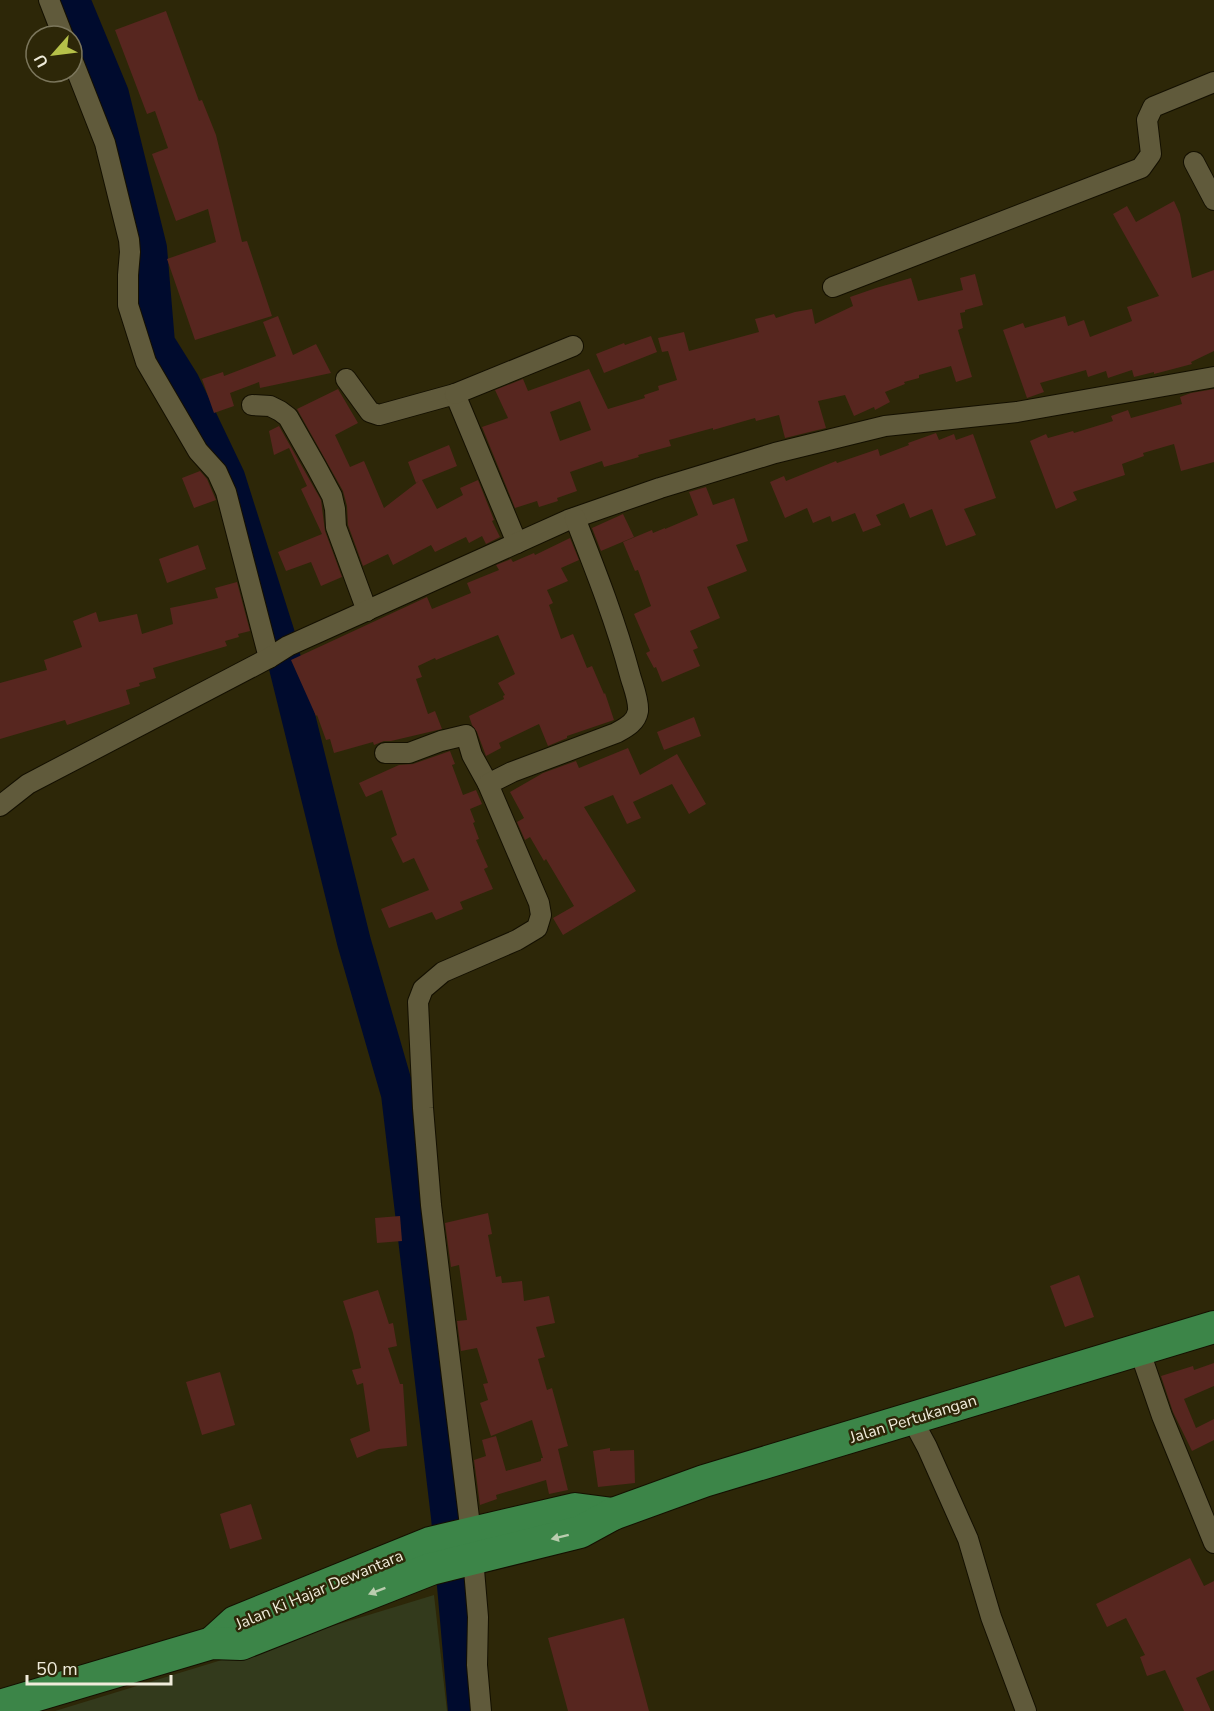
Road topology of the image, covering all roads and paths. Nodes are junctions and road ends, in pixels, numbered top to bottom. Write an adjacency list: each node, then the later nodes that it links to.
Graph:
1 (49, 0): 2 (street)
2 (58, 24)
3 (1214, 82): 7 (street)
4 (82, 84): 16 (street)
5 (1194, 162): 6 (street)
6 (1214, 200)
7 (833, 287)
8 (573, 346): 11 (street)
9 (1214, 377): 13 (street)
10 (346, 379): 11 (street)
11 (454, 394): 14 (street)
12 (252, 405): 15 (street)
13 (575, 518): 14 (street); 18 (street)
14 (517, 543): 15 (street)
15 (366, 611): 16 (street)
16 (278, 652): 19 (street)
17 (385, 753): 18 (street)
18 (488, 784): 24 (street)
19 (0, 806)
20 (1214, 1327): 21 (main road, Jalan Pertukangan)
21 (1139, 1349): 22 (main road, Jalan Pertukangan); 23 (street)
22 (912, 1419): 24 (main road, Jalan Pertukangan); 27 (street)
23 (1214, 1543)
24 (454, 1551): 25 (main road, Jalan Ki Hajar Dewantara); 26 (street)
25 (13, 1706)
26 (481, 1711)
27 (1026, 1711)

